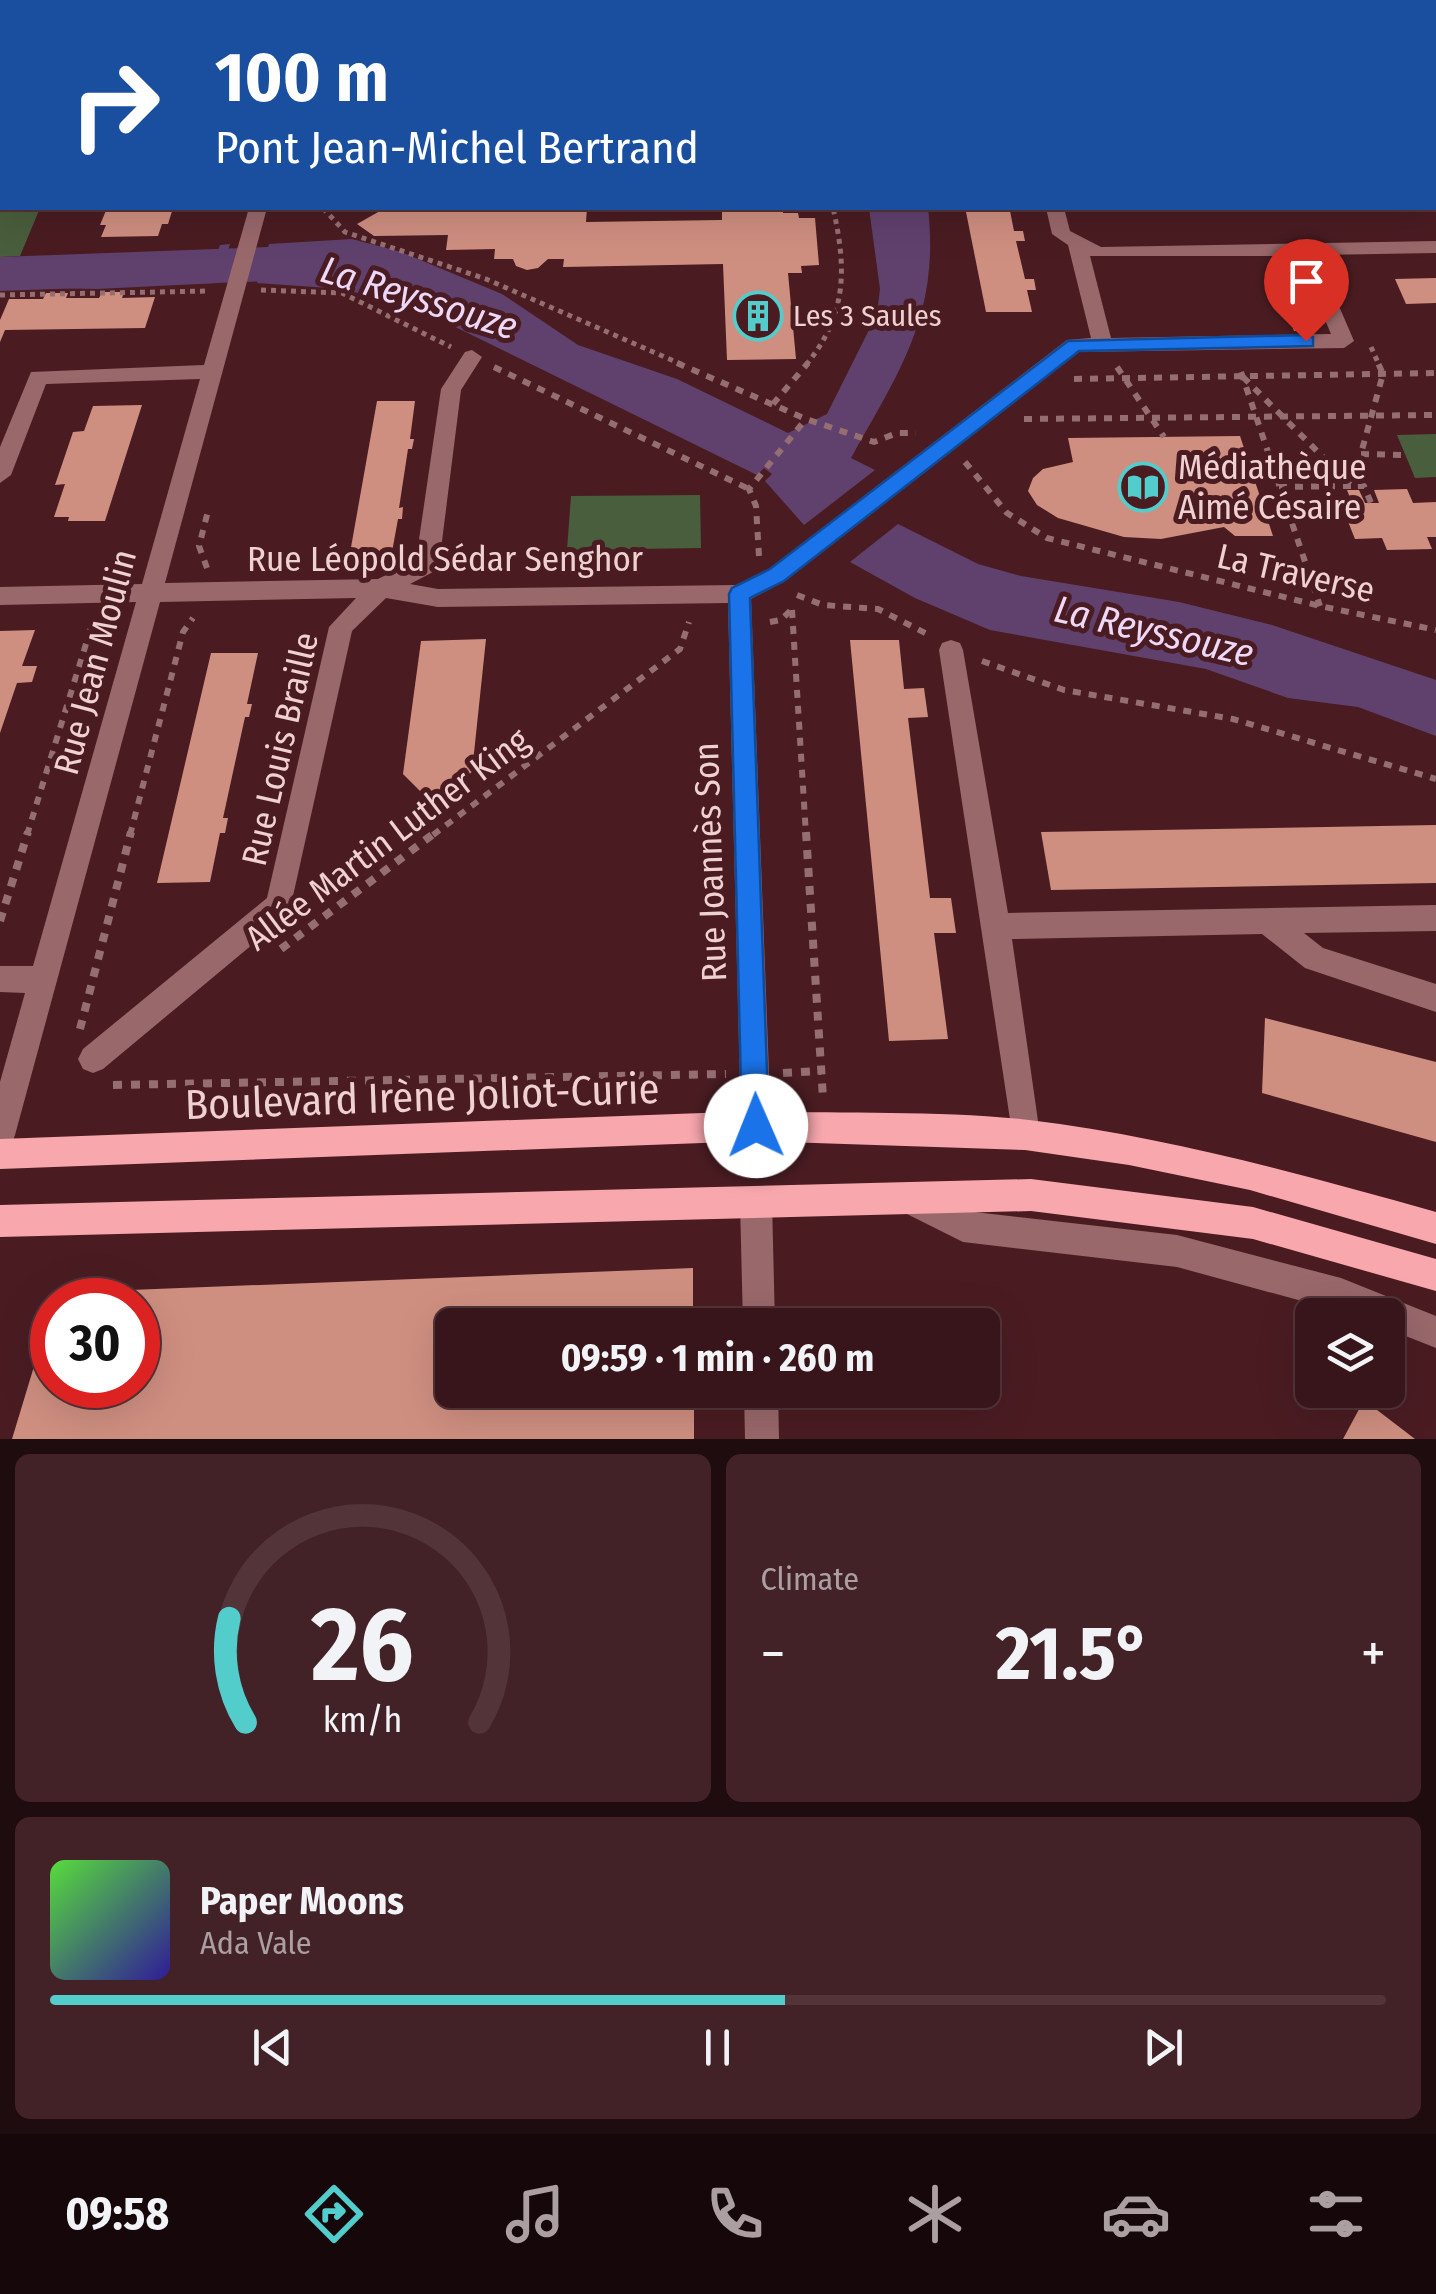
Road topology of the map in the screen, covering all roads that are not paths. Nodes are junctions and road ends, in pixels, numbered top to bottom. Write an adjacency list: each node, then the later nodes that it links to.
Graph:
1 (257, 210): 8 (street, Rue Jean Moulin)
2 (1055, 210): 3 (street)
3 (1077, 245): 5 (street); 6 (street)
4 (1436, 247): 5 (street)
5 (1305, 249): 6 (street)
6 (1103, 345): 11 (street)
7 (472, 357): 10 (street, Rue Louis Braille)
8 (213, 372): 9 (street); 12 (street, Rue Jean Moulin)
9 (0, 475)
10 (381, 588): 11 (street, Rue Léopold Sédar Senghor); 12 (street, Rue Léopold Sédar Senghor); 21 (street, Rue Louis Braille)
11 (739, 594): 22 (street, Rue Joannès Son)
12 (150, 595): 13 (street, Rue Léopold Sédar Senghor); 19 (street, Rue Jean Moulin)
13 (0, 596)
14 (951, 650): 17 (street)
15 (1436, 918): 16 (street)
16 (1264, 919): 17 (street); 20 (street)
17 (996, 926): 24 (street)
18 (0, 979): 19 (street)
19 (42, 980): 23 (street, Rue Jean Moulin)
20 (1436, 998)
21 (85, 1050)
22 (756, 1126): 24 (main road, Boulevard Irène Joliot-Curie); 25 (main road, Boulevard Irène Joliot-Curie)
23 (0, 1135)
24 (1025, 1135): 29 (main road, Boulevard Irène Joliot-Curie)
25 (0, 1154)
26 (904, 1195): 27 (main road); 30 (main road); 32 (street)
27 (756, 1202): 28 (main road); 31 (street)
28 (0, 1220)
29 (1436, 1228)
30 (1436, 1274)
31 (759, 1308)
32 (1436, 1332)
33 (761, 1408): 34 (street)
34 (762, 1439)

